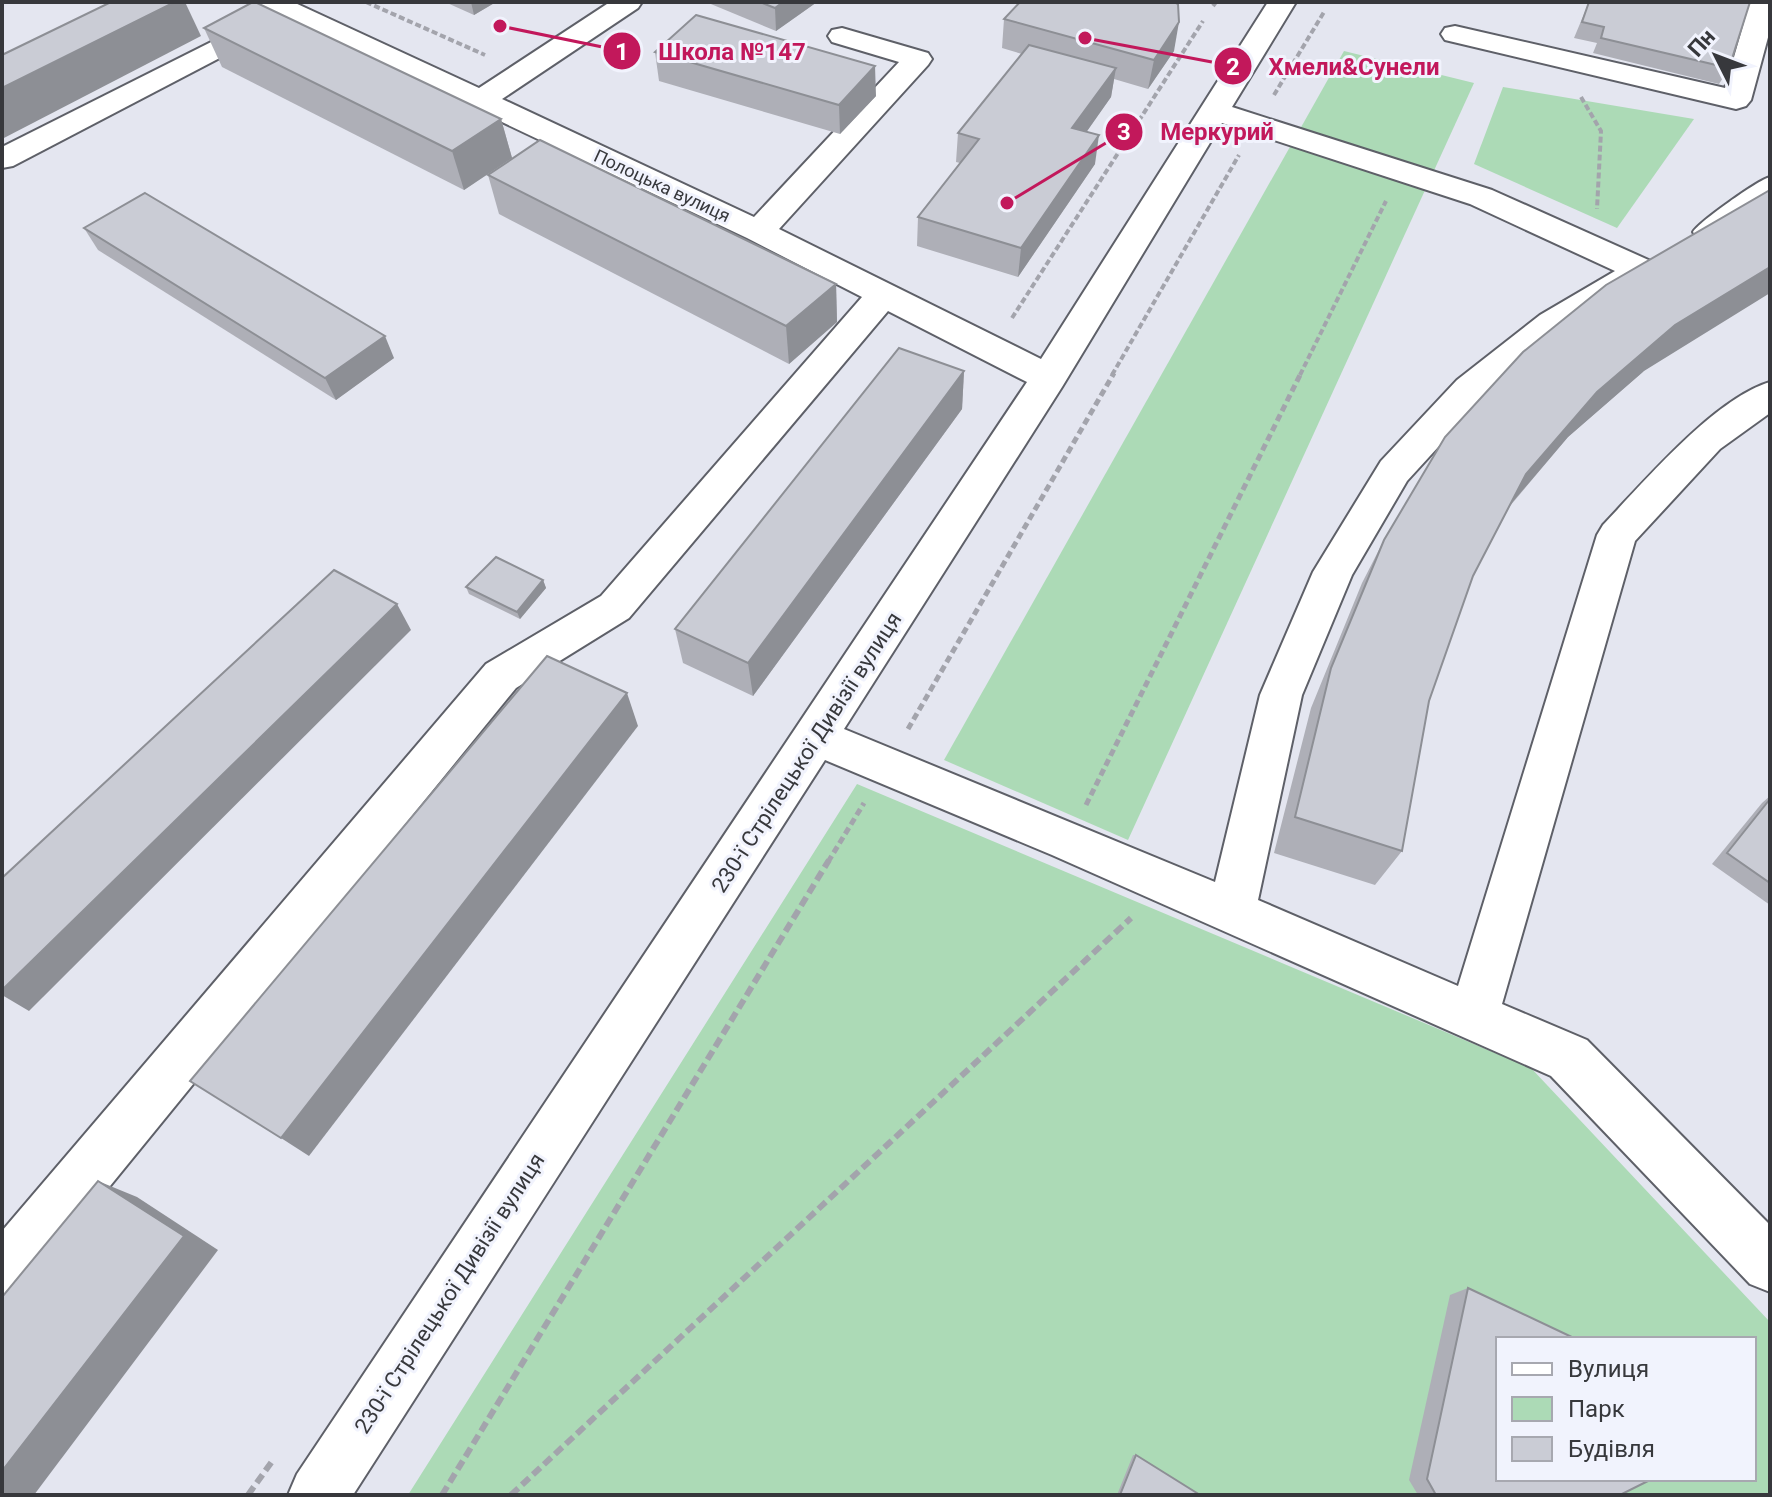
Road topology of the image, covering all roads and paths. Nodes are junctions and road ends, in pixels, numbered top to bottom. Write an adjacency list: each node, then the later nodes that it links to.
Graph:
1 (366, 2): 10 (path)
2 (628, 2): 10 (street)
3 (1282, 2): 12 (street, 230-ї Стрілецької Дивізії вулиця)
4 (1764, 2): 9 (street)
5 (280, 6): 11 (street, Полоцька вулиця); 13 (street)
6 (1203, 21): 14 (path)
7 (1455, 34): 9 (street)
8 (842, 36): 17 (street)
9 (1558, 58): 18 (path)
10 (523, 72): 11 (street)
11 (481, 100): 17 (street, Полоцька вулиця)
12 (1217, 112): 15 (street); 21 (street, 230-ї Стрілецької Дивізії вулиця)
13 (2, 159)
14 (1111, 163)
15 (1401, 172): 18 (street); 24 (path)
16 (1770, 187): 19 (street)
17 (758, 231): 20 (street, Полоцька вулиця)
18 (1595, 249): 19 (street)
19 (1641, 270): 26 (street)
20 (885, 293): 21 (street, Полоцька вулиця); 29 (street)
21 (1049, 378): 23 (street, 230-ї Стрілецької Дивізії вулиця)
22 (1770, 395): 27 (street)
23 (818, 738): 24 (street); 30 (street, 230-ї Стрілецької Дивізії вулиця)
24 (1068, 841): 25 (street)
25 (1167, 884): 26 (street); 31 (path)
26 (1231, 914): 27 (street)
27 (1473, 1018): 28 (street)
28 (1770, 1264)
29 (2, 1274)
30 (318, 1495)
31 (511, 1495)

